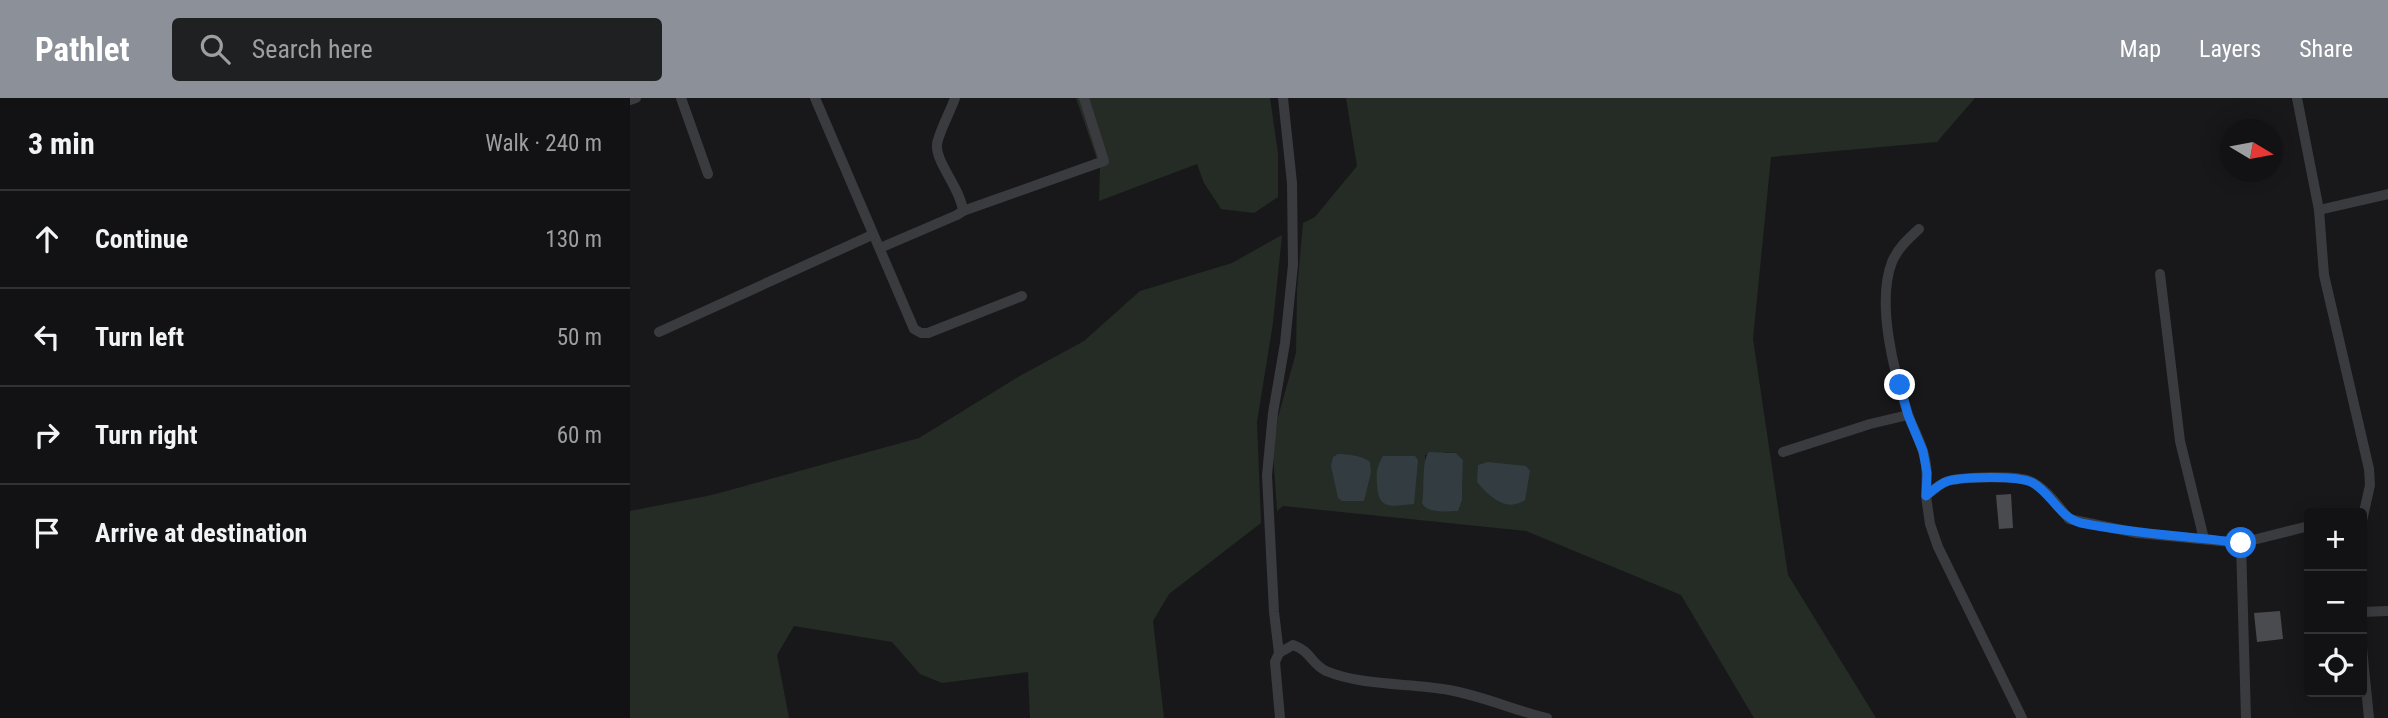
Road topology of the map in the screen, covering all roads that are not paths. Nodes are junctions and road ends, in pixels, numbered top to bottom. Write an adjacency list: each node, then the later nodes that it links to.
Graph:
1 (636, 98): 8 (street)
2 (681, 98): 9 (street)
3 (814, 98): 14 (street)
4 (955, 98): 12 (street)
5 (1084, 98): 12 (street)
6 (1283, 98): 28 (street)
7 (2297, 98): 11 (street)
8 (630, 100)
9 (708, 174)
10 (2388, 194): 11 (street)
11 (2319, 210): 22 (street)
12 (962, 211): 15 (street)
13 (1919, 229): 19 (street)
14 (872, 235): 15 (street); 18 (street)
15 (880, 248): 17 (street)
16 (2160, 274): 24 (street)
17 (1022, 296)
18 (659, 332)
19 (1908, 415): 20 (street); 21 (street)
20 (1783, 452)
21 (1926, 496): 24 (street); 32 (street)
22 (2365, 508)
23 (2304, 527): 25 (street)
24 (2204, 540): 25 (street)
25 (2241, 543): 33 (street)
26 (2388, 611): 27 (street)
27 (2367, 612)
28 (1279, 653): 30 (street); 31 (street)
29 (2367, 697): 34 (street)
30 (1280, 718)
31 (1547, 718)
32 (2022, 718)
33 (2246, 718)
34 (2369, 718)

